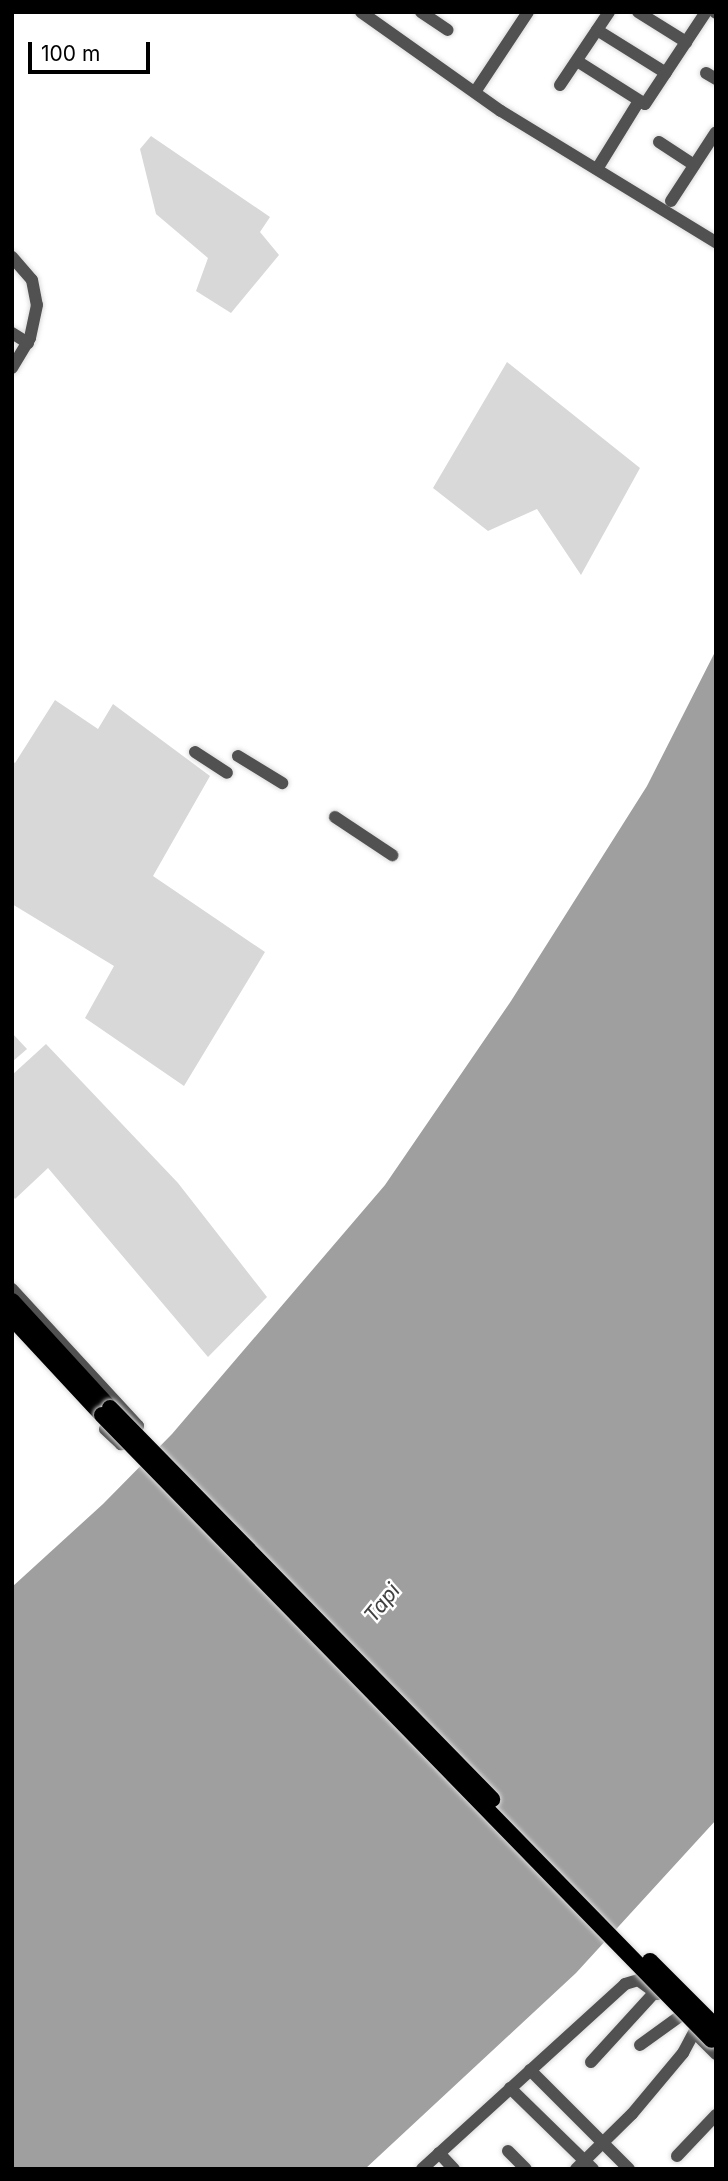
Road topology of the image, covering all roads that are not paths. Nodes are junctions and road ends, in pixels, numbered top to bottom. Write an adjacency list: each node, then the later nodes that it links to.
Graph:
1 (421, 12): 7 (street)
2 (528, 12): 13 (street)
3 (610, 12): 8 (street)
4 (638, 12): 9 (street)
5 (706, 12): 9 (street)
6 (367, 14): 13 (street)
7 (448, 30)
8 (597, 30): 10 (street); 11 (street)
9 (686, 42): 11 (street)
10 (577, 61): 12 (street); 14 (street)
11 (666, 73): 14 (street)
12 (560, 85)
13 (475, 92): 18 (street)
14 (639, 101): 18 (street)
15 (716, 132): 17 (street)
16 (659, 142): 17 (street)
17 (694, 165): 19 (street)
18 (597, 169): 20 (street)
19 (671, 201)
20 (716, 242)
21 (12, 257): 23 (street)
22 (12, 333): 23 (street)
23 (28, 343): 24 (street)
24 (12, 368)
25 (195, 752): 27 (street)
26 (238, 756): 28 (street)
27 (227, 774)
28 (282, 783)
29 (335, 817): 30 (street)
30 (392, 855)
31 (12, 1289): 34 (street)
32 (12, 1301): 35 (main road)
33 (12, 1318): 35 (main road)
34 (12, 1329)
35 (106, 1412): 39 (main road, bridge)
36 (655, 1992): 37 (street); 41 (street); 42 (street)
37 (679, 2017): 38 (street); 40 (street)
38 (694, 2032): 39 (street); 45 (street)
39 (715, 2041)
40 (640, 2045)
41 (592, 2062)
42 (530, 2070): 43 (street); 45 (street)
43 (510, 2088): 47 (street); 49 (street)
44 (716, 2116): 48 (street)
45 (604, 2141): 49 (street); 53 (street)
46 (508, 2151): 52 (street)
47 (439, 2153): 50 (street); 51 (street)
48 (677, 2156)
49 (584, 2166)
50 (422, 2169)
51 (454, 2169)
52 (526, 2169)
53 (629, 2169)

